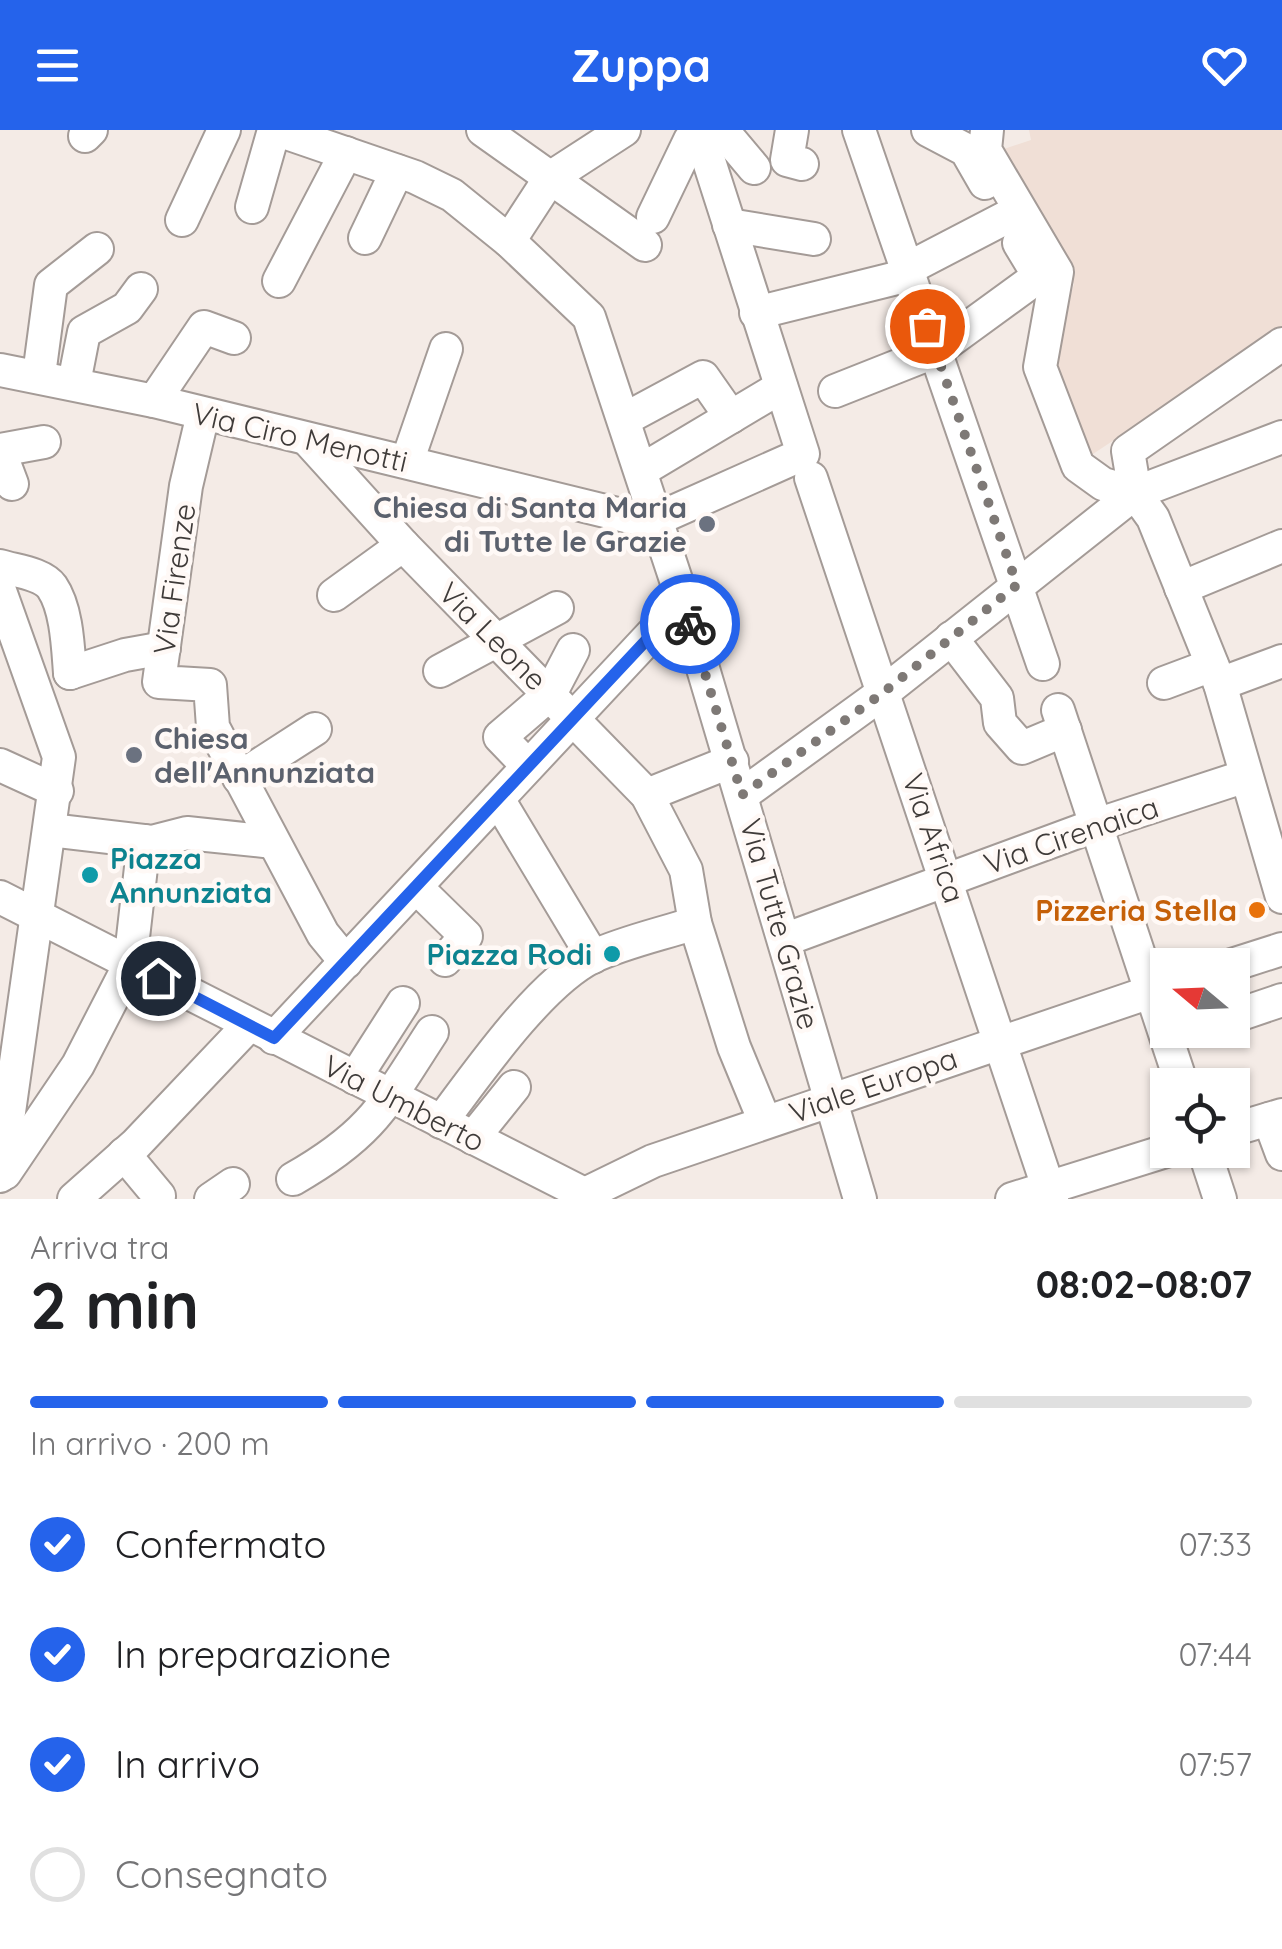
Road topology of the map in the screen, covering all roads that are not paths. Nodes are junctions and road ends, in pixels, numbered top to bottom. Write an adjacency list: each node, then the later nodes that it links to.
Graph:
1 (224, 130): 17 (street)
2 (276, 130): 10 (street, Via Tutte Grazie); 15 (street)
3 (484, 130): 14 (street)
4 (792, 130): 11 (street)
5 (859, 130): 23 (street)
6 (928, 130): 16 (street)
7 (987, 130): 48 (street)
8 (707, 131): 12 (street); 14 (street); 18 (street, Via Africa)
9 (609, 134): 14 (street)
10 (346, 153): 13 (street, Via Tutte Grazie); 24 (street)
11 (802, 164)
12 (754, 168)
13 (397, 171): 19 (street); 21 (street, Via Tutte Grazie)
14 (550, 178): 21 (street)
15 (252, 207)
16 (1005, 218): 23 (street); 29 (street)
17 (182, 220)
18 (728, 225): 20 (street); 26 (street, Via Africa)
19 (365, 238)
20 (814, 238)
21 (509, 241): 39 (street, Via Tutte Grazie)
22 (97, 249): 32 (street)
23 (908, 272): 26 (street); 29 (street)
24 (279, 281)
25 (141, 289): 33 (street)
26 (756, 313): 34 (street, Via Africa)
27 (234, 338): 36 (street)
28 (446, 349): 44 (street)
29 (936, 351): 35 (street); 53 (street)
30 (1279, 355): 48 (street)
31 (0, 370): 32 (street, Via Ciro Menotti)
32 (40, 375): 33 (street, Via Ciro Menotti)
33 (74, 383): 36 (street, Via Ciro Menotti)
34 (781, 387): 38 (street); 45 (street, Via Africa)
35 (835, 391)
36 (154, 402): 37 (street, Via Ciro Menotti)
37 (203, 414): 41 (street, Via Ciro Menotti); 61 (street, Via Firenze)
38 (731, 417): 39 (street); 46 (street)
39 (625, 419): 46 (street, Via Tutte Grazie)
40 (1282, 437): 48 (street)
41 (307, 439): 44 (street, Via Ciro Menotti); 50 (street, Via Leone)
42 (44, 442): 43 (street)
43 (0, 451): 47 (street)
44 (407, 462): 49 (street, Via Ciro Menotti)
45 (807, 466): 49 (street); 69 (street, Via Africa)
46 (642, 470): 49 (street, Via Tutte Grazie)
47 (12, 484)
48 (1135, 493): 53 (street); 54 (street)
49 (657, 519): 57 (street, Via Tutte Grazie)
50 (403, 545): 56 (street); 60 (street, Via Leone)
51 (1282, 546): 54 (street)
52 (0, 566): 66 (street)
53 (1017, 585): 59 (street); 64 (street)
54 (1181, 588): 67 (street)
55 (0, 591): 71 (street)
56 (334, 595)
57 (683, 601): 72 (street); 74 (street, Via Tutte Grazie)
58 (557, 608): 60 (street)
59 (951, 638): 69 (street); 83 (street)
60 (498, 640): 65 (street); 70 (street, Via Leone)
61 (164, 648): 66 (street); 78 (street, Via Firenze)
62 (573, 650): 70 (street)
63 (1282, 661): 67 (street)
64 (1043, 664)
65 (440, 671)
66 (70, 674): 71 (street)
67 (1216, 675): 68 (street); 77 (street)
68 (1164, 683)
69 (884, 692): 81 (street); 87 (street, Via Africa)
70 (550, 694): 72 (street, Via Leone); 76 (street)
71 (45, 711): 79 (street)
72 (574, 718): 76 (street); 80 (street, Via Leone)
73 (315, 729): 78 (street)
74 (732, 761): 80 (street); 81 (street, Via Tutte Grazie)
75 (0, 765): 79 (street)
76 (528, 766): 82 (street)
77 (1246, 776): 83 (street, Via Cirenaica); 90 (street)
78 (240, 778): 86 (street, Via Firenze)
79 (56, 791): 84 (street)
80 (647, 795): 92 (street, Via Leone)
81 (742, 795): 93 (street, Via Tutte Grazie)
82 (498, 798): 88 (street); 100 (street)
83 (1096, 825): 87 (street, Via Cirenaica); 98 (street)
84 (50, 830): 85 (street); 91 (street)
85 (144, 841): 86 (street); 99 (street)
86 (272, 842): 97 (street, Via Firenze)
87 (948, 878): 93 (street, Via Cirenaica); 107 (street, Via Africa)
88 (416, 888): 96 (street); 97 (street)
89 (0, 897): 91 (street, Via Umberto)
90 (1282, 897)
91 (36, 915): 99 (street, Via Umberto); 121 (street)
92 (696, 923): 100 (street); 114 (street, Via Leone)
93 (784, 940): 111 (street, Via Tutte Grazie)
94 (1282, 949): 95 (street)
95 (1250, 959)
96 (444, 960)
97 (346, 962): 105 (street)
98 (1150, 963)
99 (130, 964): 105 (street, Via Umberto); 121 (street)
100 (580, 966): 113 (street)
101 (1150, 992): 107 (street, Viale Europa)
102 (1282, 1000): 104 (street)
103 (402, 1004): 108 (street)
104 (1250, 1011)
105 (262, 1031): 108 (street, Via Umberto); 117 (street)
106 (432, 1032): 110 (street)
107 (1000, 1040): 111 (street, Viale Europa); 123 (street, Via Africa)
108 (355, 1078): 110 (street, Via Umberto)
109 (514, 1086): 116 (street)
110 (390, 1096): 113 (street, Via Umberto); 122 (street)
111 (831, 1100): 114 (street, Viale Europa); 127 (street, Via Tutte Grazie)
112 (1275, 1117): 115 (street); 118 (street)
113 (440, 1122): 116 (street, Via Umberto)
114 (765, 1122): 125 (street, Viale Europa)
115 (1250, 1125)
116 (473, 1138): 125 (street, Via Umberto)
117 (124, 1154): 124 (street); 126 (street)
118 (1282, 1154)
119 (1150, 1157): 123 (street)
120 (1210, 1168): 129 (street)
121 (0, 1178)
122 (293, 1179)
123 (1050, 1193): 128 (street)
124 (159, 1196)
125 (584, 1197)
126 (74, 1199)
127 (860, 1199)
128 (1012, 1199)
129 (1220, 1199)

